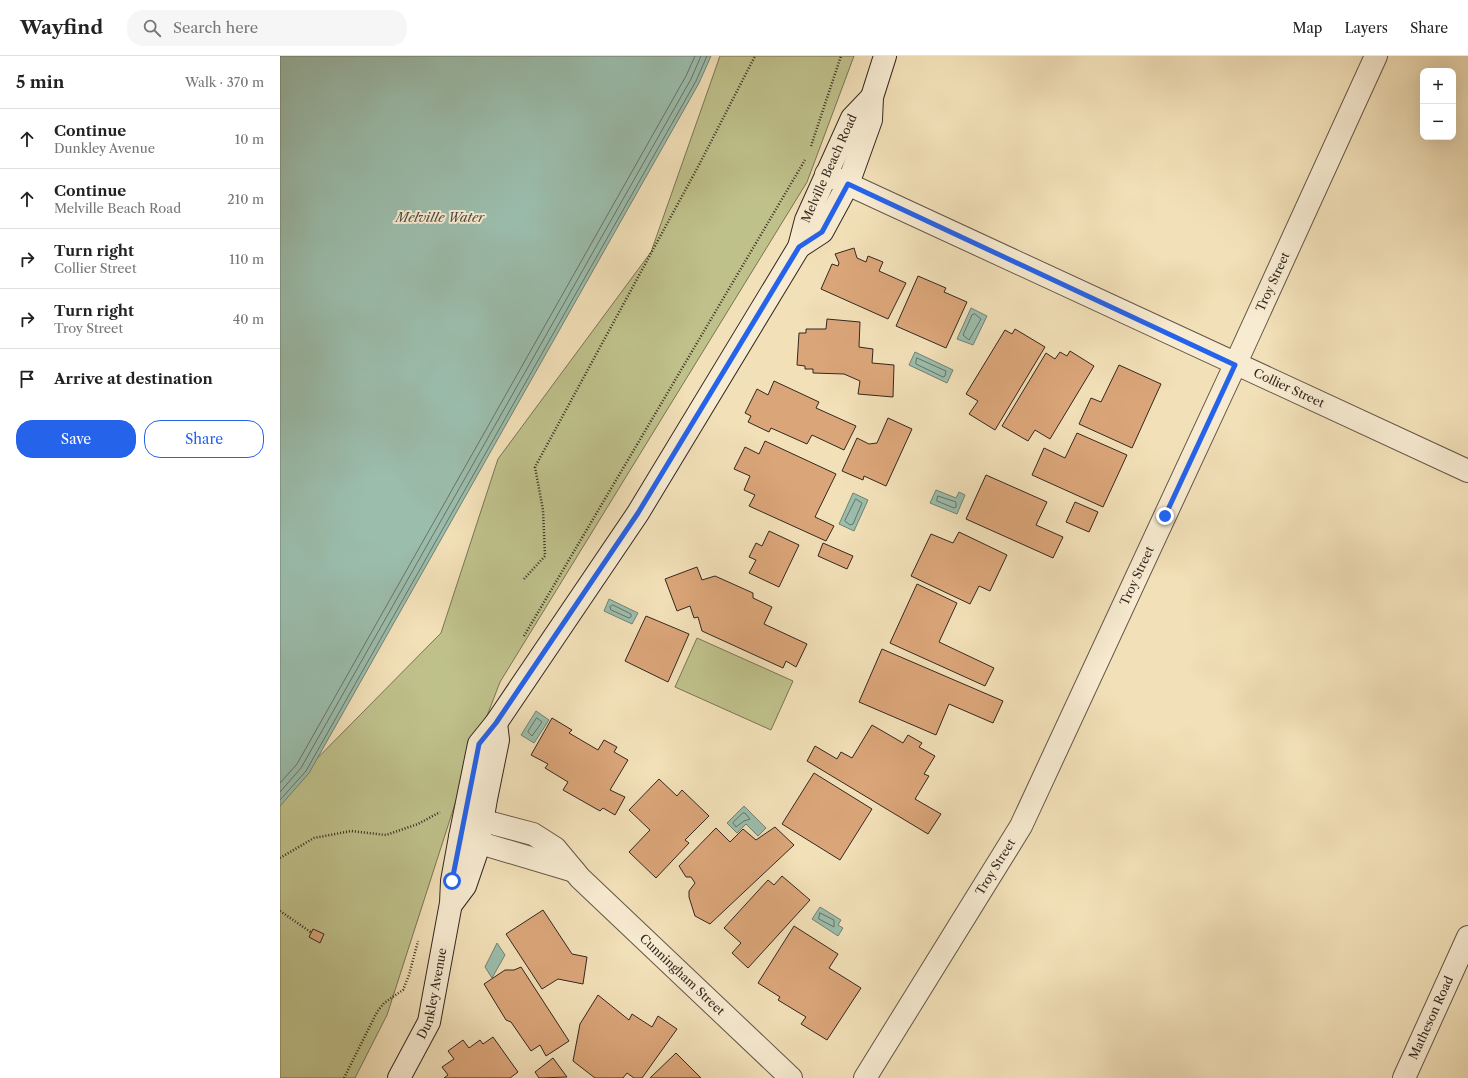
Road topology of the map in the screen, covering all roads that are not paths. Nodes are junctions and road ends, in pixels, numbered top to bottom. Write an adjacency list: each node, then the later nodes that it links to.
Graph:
1 (885, 56): 3 (street, Melville Beach Road)
2 (1376, 56): 7 (street, Troy Street)
3 (872, 97): 4 (street, Melville Beach Road); 5 (street, Melville Beach Road)
4 (826, 174): 5 (street, Collier Street); 6 (street, Melville Beach Road)
5 (848, 184): 6 (street, Melville Beach Road); 7 (street, Collier Street)
6 (799, 247): 9 (street, Melville Beach Road)
7 (1235, 365): 8 (street, Collier Street); 15 (street, Troy Street)
8 (1468, 471)
9 (473, 818): 10 (street, Melville Beach Road); 11 (street, Cunningham Street)
10 (469, 840): 11 (street, Cunningham Street); 13 (street, Dunkley Avenue)
11 (574, 871): 14 (street, Cunningham Street)
12 (1468, 937): 16 (street, Matheson Road)
13 (399, 1078)
14 (791, 1078)
15 (865, 1078)
16 (1405, 1078)

